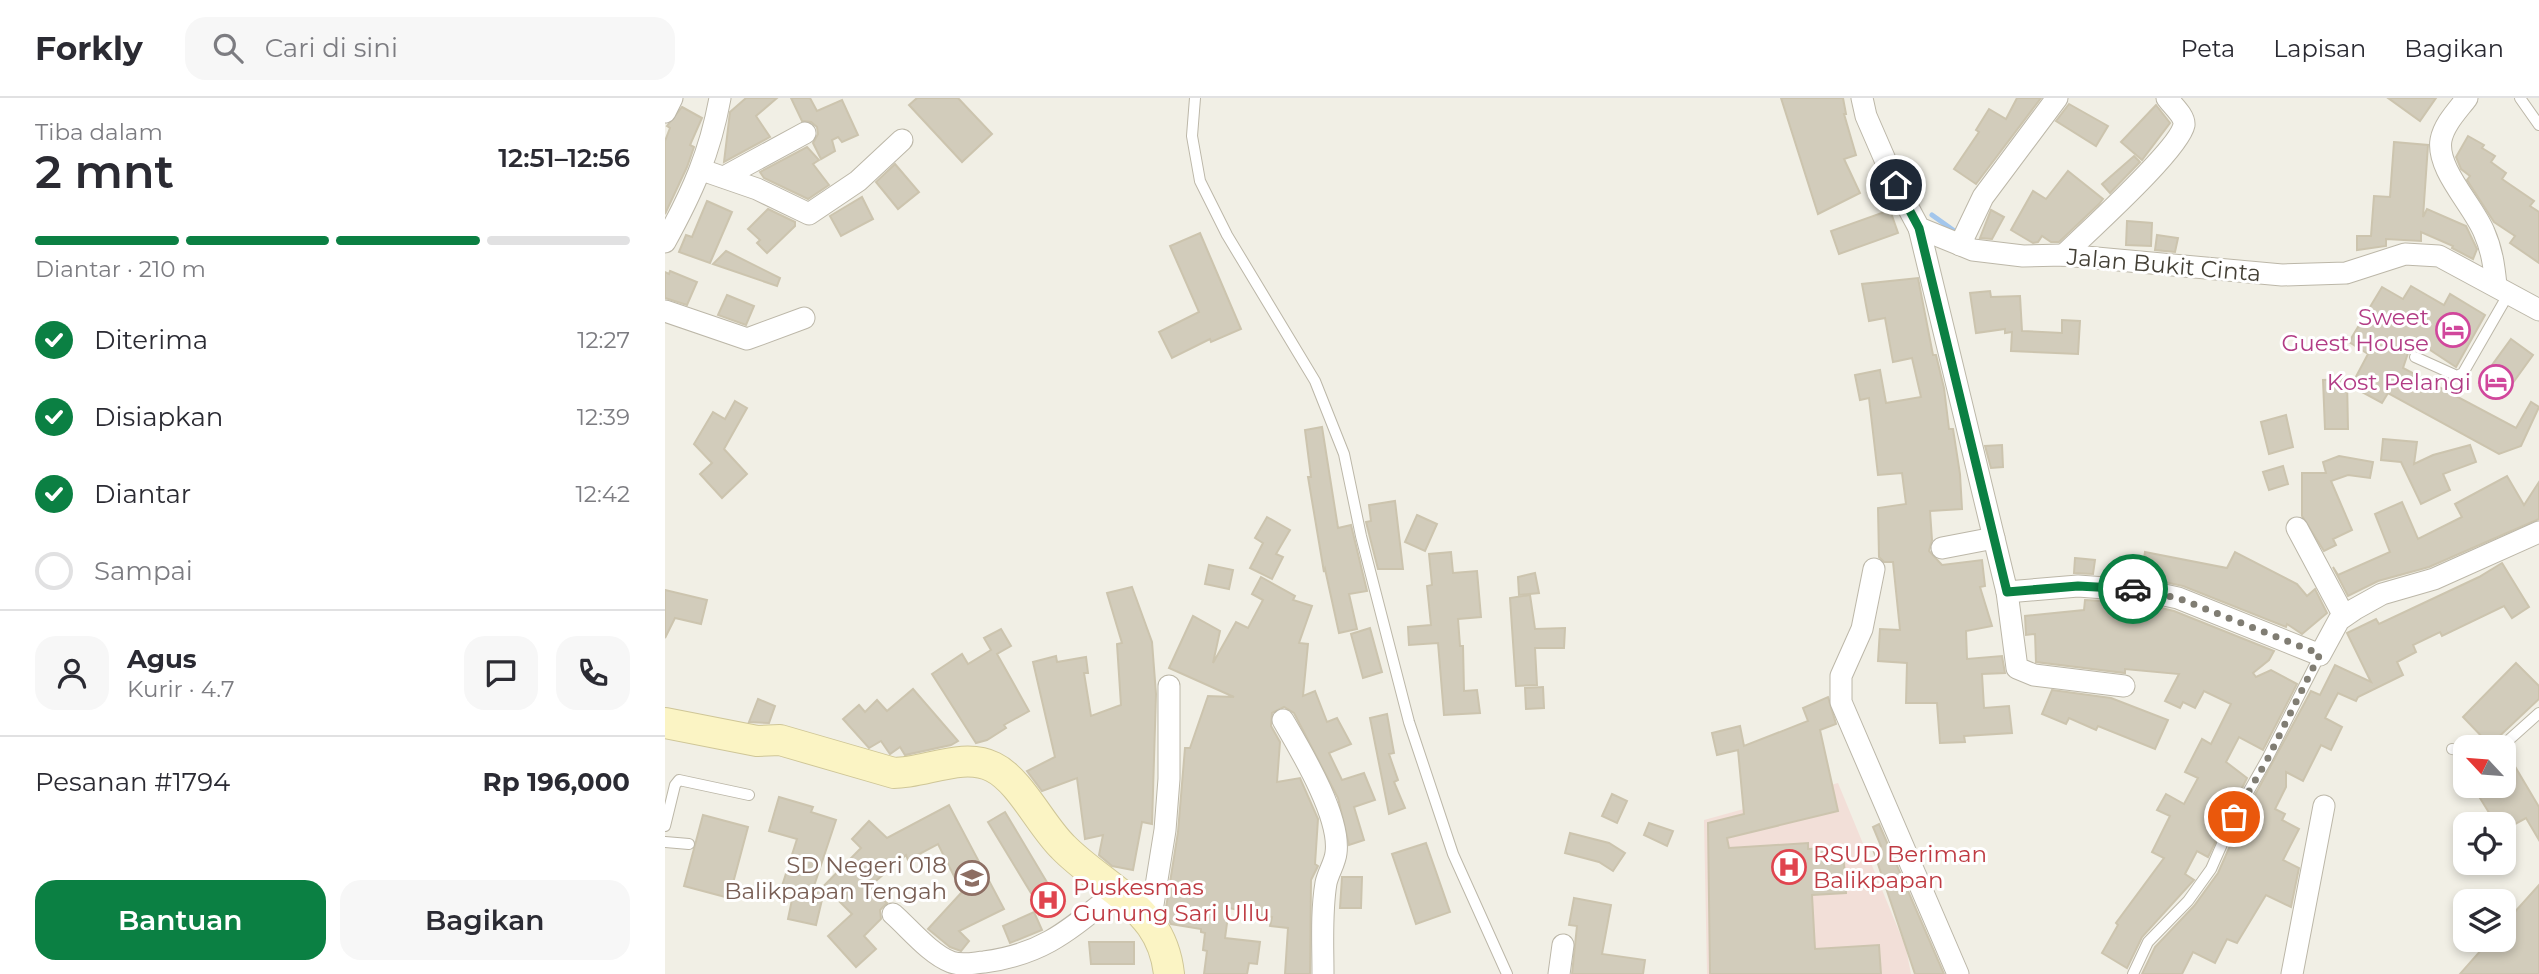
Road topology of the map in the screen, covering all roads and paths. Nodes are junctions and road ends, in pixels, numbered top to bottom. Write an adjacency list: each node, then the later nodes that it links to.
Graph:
1 (672, 98): 9 (street)
2 (720, 98): 13 (street)
3 (1195, 98): 49 (lane)
4 (1862, 98): 15 (street)
5 (2057, 98): 17 (street)
6 (2167, 98): 18 (street)
7 (2467, 98): 19 (street)
8 (2520, 98): 10 (lane)
9 (665, 112)
10 (2539, 125)
11 (805, 133): 14 (street)
12 (902, 140): 14 (street)
13 (702, 170): 14 (street); 16 (street)
14 (724, 177)
15 (1919, 228): 17 (street, Jalan Bukit Cinta); 26 (street)
16 (665, 242)
17 (1960, 245): 18 (street, Jalan Bukit Cinta)
18 (2064, 255): 19 (street, Jalan Bukit Cinta)
19 (2503, 289): 20 (street, Jalan Bukit Cinta); 23 (lane)
20 (2539, 310)
21 (665, 311): 22 (street)
22 (804, 318)
23 (2415, 358)
24 (2297, 528): 30 (street)
25 (2539, 532): 30 (street)
26 (1994, 538): 27 (street); 29 (street)
27 (1941, 548)
28 (1874, 569): 51 (street)
29 (2007, 592): 31 (street); 33 (street)
30 (2344, 616): 31 (street)
31 (2320, 654): 52 (lane)
32 (1169, 686): 45 (street)
33 (2125, 686)
34 (2539, 713): 37 (lane)
35 (1283, 720): 48 (street)
36 (665, 723): 43 (main road)
37 (2514, 735)
38 (749, 795): 40 (lane)
39 (2324, 806): 53 (street)
40 (665, 827)
41 (665, 842): 42 (lane)
42 (689, 844)
43 (1115, 893): 44 (street); 45 (main road)
44 (893, 914)
45 (1150, 923): 47 (main road)
46 (1563, 945): 50 (street)
47 (1169, 974)
48 (1323, 974)
49 (1507, 974)
50 (1559, 974)
51 (1958, 974)
52 (2133, 974)
53 (2293, 974)

